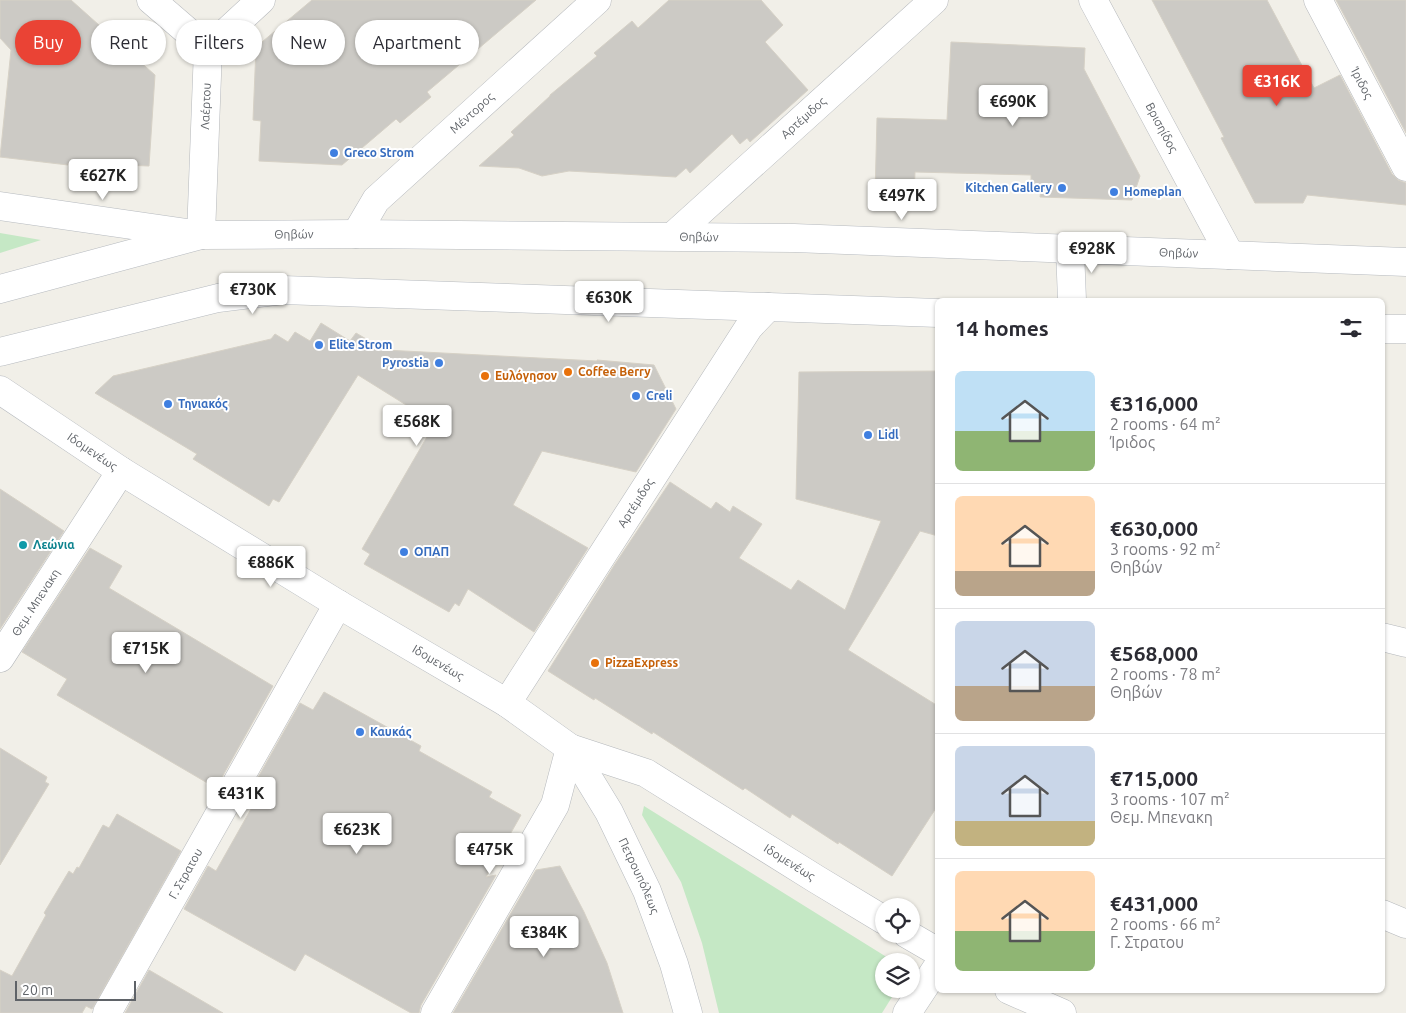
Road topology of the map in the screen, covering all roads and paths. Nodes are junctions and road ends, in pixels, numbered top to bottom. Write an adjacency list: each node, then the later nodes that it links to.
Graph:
1 (151, 0): 8 (main road)
2 (261, 0): 7 (main road)
3 (597, 0): 12 (main road, Μέντορος)
4 (934, 0): 14 (main road, Αρτέμιδος)
5 (1093, 0): 16 (main road, Βρισηίδος)
6 (1318, 0): 10 (main road, Ίριδος)
7 (239, 20)
8 (176, 21)
9 (207, 65): 13 (main road, Λαέρτου)
10 (1406, 167)
11 (0, 206): 13 (main road)
12 (356, 234): 13 (main road, Θηβών); 14 (main road, Θηβών)
13 (201, 235): 18 (main road, Θηβών)
14 (674, 236): 15 (main road, Θηβών)
15 (1070, 249): 16 (main road, Θηβών); 19 (main road)
16 (1230, 255): 17 (main road, Θηβών)
17 (1406, 262)
18 (0, 289)
19 (1072, 298)
20 (768, 307): 21 (main road); 24 (main road); 31 (main road, Αρτέμιδος)
21 (935, 313)
22 (1385, 329): 23 (main road)
23 (1406, 329)
24 (0, 352)
25 (0, 390): 26 (main road, Ιδομενέως)
26 (121, 470): 27 (main road, Ιδομενέως); 30 (main road, Θεμ. Μπενακη)
27 (338, 604): 31 (main road, Ιδομενέως); 40 (main road, Γ. Στρατου)
28 (1385, 638): 29 (main road)
29 (1406, 642)
30 (0, 658)
31 (507, 703): 32 (main road, Ιδομενέως)
32 (570, 748): 33 (main road, Ιδομενέως); 41 (main road); 42 (main road, Πετρουπόλεως)
33 (875, 915)
34 (1385, 915): 35 (main road)
35 (1406, 924)
36 (920, 942): 37 (main road)
37 (935, 950)
38 (935, 971): 43 (main road)
39 (1016, 993): 44 (main road)
40 (107, 1013)
41 (436, 1013)
42 (688, 1013)
43 (907, 1013)
44 (1062, 1013)

